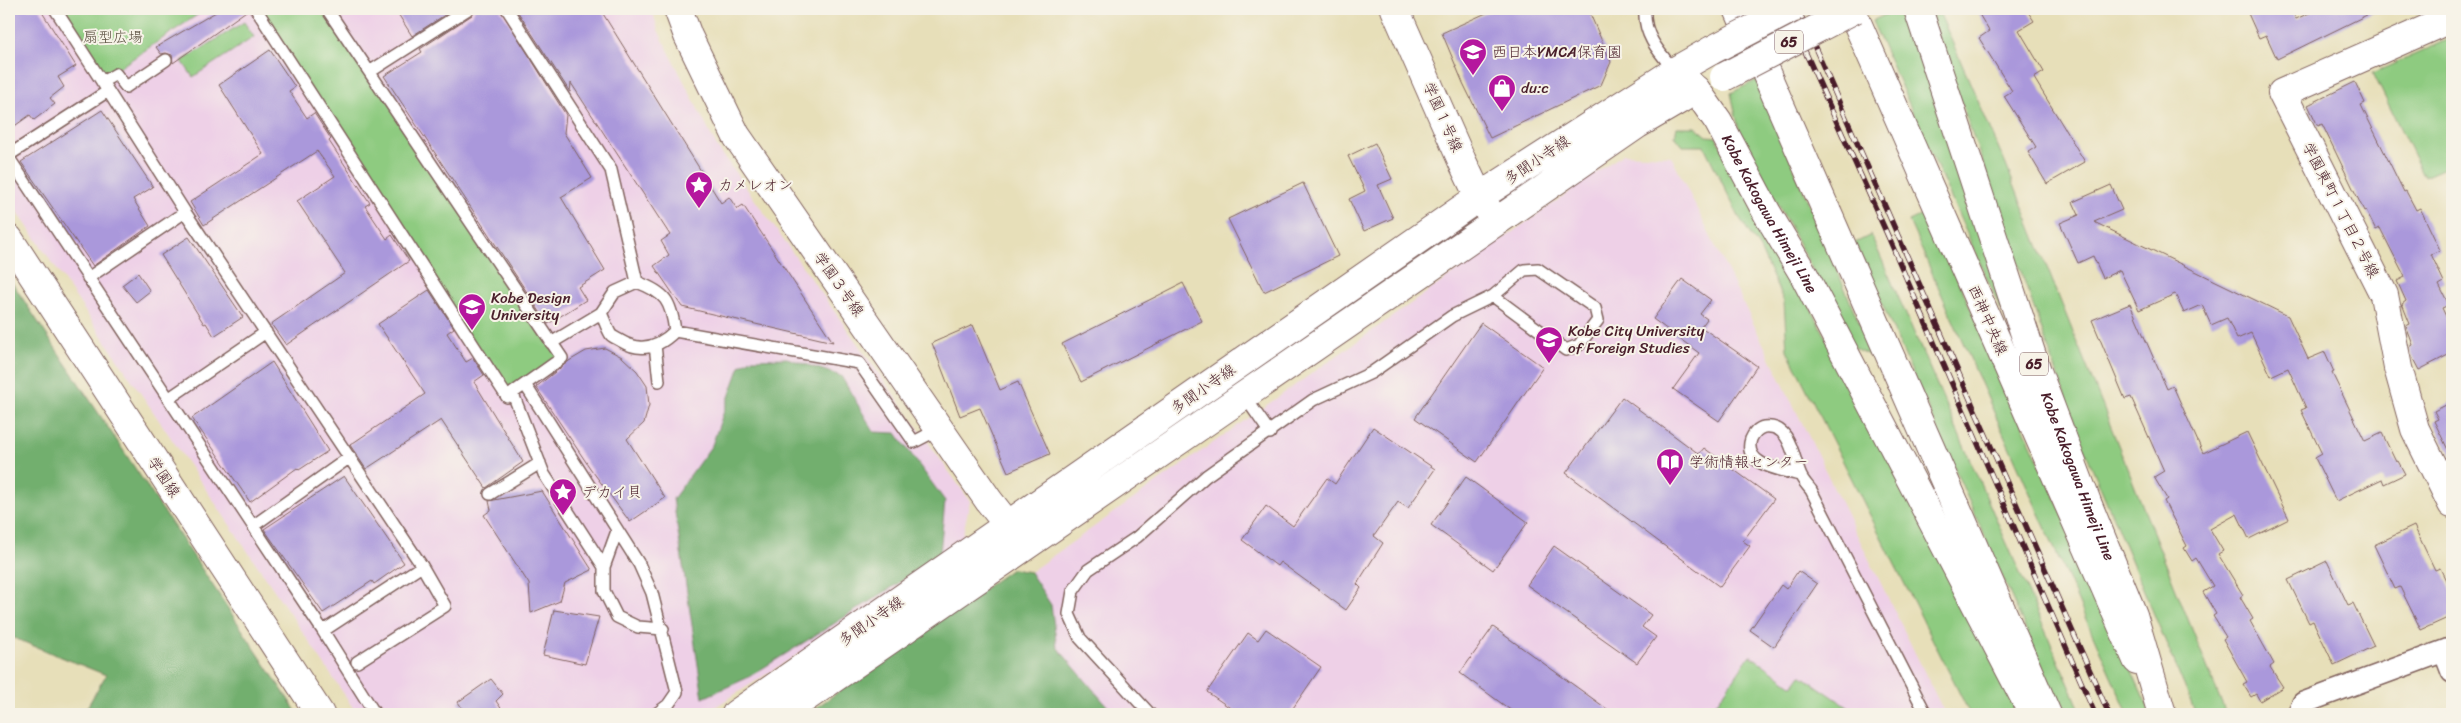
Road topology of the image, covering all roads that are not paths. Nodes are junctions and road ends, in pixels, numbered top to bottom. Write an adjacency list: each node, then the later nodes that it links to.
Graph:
1 (55, 9): 18 (lane)
2 (256, 9): 35 (lane)
3 (327, 9): 16 (lane)
4 (468, 9): 16 (lane)
5 (507, 9): 26 (lane)
6 (678, 9): 38 (street, 学園３号線)
7 (1395, 9): 21 (street, 学園１号線)
8 (1645, 9): 17 (lane)
9 (1738, 9): 64 (street)
10 (1791, 9): 17 (street, 65, bridge)
11 (1851, 9): 65 (street, 西神中央線)
12 (1855, 9): 19 (street, 65, bridge)
13 (1918, 9): 65 (street, Kobe Kakogawa Himeji Line / 65)
14 (2452, 18): 44 (street, 学園東町１丁目２号線)
15 (166, 60): 18 (lane)
16 (371, 71): 31 (lane)
17 (1674, 71): 19 (street, Kobe Kakogawa Himeji Line); 21 (street, 多聞小寺線)
18 (105, 87): 20 (lane); 22 (lane)
19 (1696, 90): 23 (street, 多聞小寺線); 63 (street, Kobe Kakogawa Himeji Line)
20 (9, 157): 25 (lane)
21 (1479, 198): 23 (street, 学園１号線); 45 (street, 多聞小寺線)
22 (185, 212): 25 (lane); 30 (lane)
23 (1496, 223): 36 (street, 多聞小寺線)
24 (9, 239): 56 (street, 学園線)
25 (88, 278): 37 (lane)
26 (638, 282): 28 (lane); 29 (lane)
27 (1493, 296): 27 (lane); 39 (lane)
28 (601, 313): 31 (lane); 32 (lane)
29 (675, 331): 32 (lane); 38 (lane)
30 (266, 332): 37 (lane); 40 (lane)
31 (552, 343): 34 (lane)
32 (655, 345): 33 (lane)
33 (659, 381)
34 (526, 386): 35 (lane); 47 (lane)
35 (513, 394): 41 (lane)
36 (1245, 397): 39 (lane); 48 (street, 多聞小寺線)
37 (168, 399): 46 (lane)
38 (939, 429): 45 (street, 学園３号線)
39 (1270, 433): 61 (lane)
40 (350, 457): 46 (lane); 49 (lane)
41 (540, 463): 43 (lane); 50 (lane)
42 (1800, 475): 42 (lane); 62 (lane)
43 (490, 494)
44 (2452, 504)
45 (1007, 525): 48 (street, 学園３号線); 59 (street, 多聞小寺線)
46 (253, 526): 52 (lane)
47 (617, 531): 50 (lane); 51 (lane)
48 (1024, 546): 60 (street, 多聞小寺線)
49 (422, 566): 52 (lane); 54 (lane)
50 (604, 567): 51 (lane)
51 (663, 629): 58 (lane)
52 (322, 631): 57 (lane)
53 (2448, 650): 55 (street); 66 (street)
54 (357, 662)
55 (2452, 672)
56 (320, 714)
57 (375, 714)
58 (656, 714)
59 (736, 714)
60 (782, 714)
61 (1150, 714)
62 (1926, 714)
63 (2032, 714)
64 (2047, 714)
65 (2162, 714)
66 (2298, 714)

